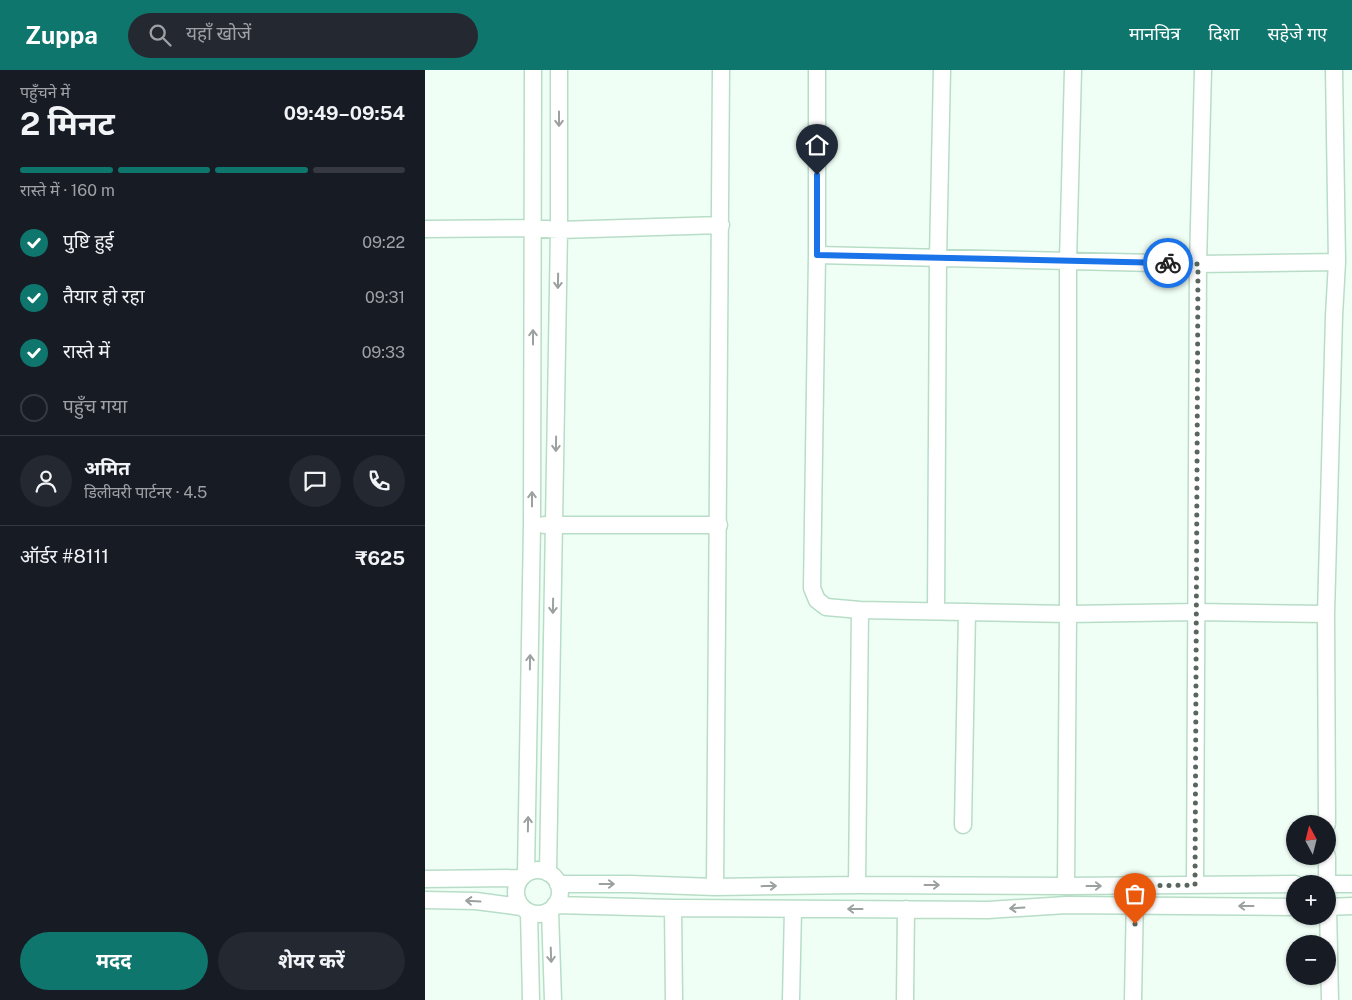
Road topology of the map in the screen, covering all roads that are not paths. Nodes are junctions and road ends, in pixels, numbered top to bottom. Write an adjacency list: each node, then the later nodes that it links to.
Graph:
1 (533, 70): 10 (street)
2 (559, 70): 12 (street, one-way to 12)
3 (721, 70): 9 (street)
4 (817, 70): 13 (street)
5 (942, 70): 14 (street)
6 (1073, 70): 15 (street)
7 (1203, 70): 17 (street)
8 (1334, 70): 16 (street)
9 (721, 225): 12 (street); 19 (street)
10 (533, 228): 11 (street); 12 (street); 20 (street, one-way to 10)
11 (425, 229)
12 (559, 230): 18 (street, one-way to 18)
13 (817, 255): 14 (street); 21 (street)
14 (938, 258): 15 (street); 22 (street)
15 (1068, 261): 17 (street); 25 (street)
16 (1337, 262): 17 (street); 26 (street)
17 (1198, 264): 24 (street)
18 (555, 525): 19 (street); 20 (street); 30 (street, one-way to 30)
19 (719, 525): 39 (street)
20 (532, 526): 29 (street, one-way to 20)
21 (860, 610): 22 (street); 35 (street)
22 (936, 611): 23 (street)
23 (967, 612): 25 (street); 28 (street)
24 (1197, 612): 25 (street); 26 (street); 36 (street)
25 (1068, 614): 37 (street)
26 (1326, 614): 27 (street)
27 (1327, 815)
28 (963, 825)
29 (524, 875): 30 (street); 31 (street); 47 (street)
30 (553, 878): 39 (street, one-way to 39); 45 (street)
31 (425, 879)
32 (1286, 884): 36 (street)
33 (1336, 884): 34 (street)
34 (1352, 884)
35 (857, 885): 37 (street, one-way to 37); 39 (street, one-way to 35)
36 (1195, 885): 38 (street)
37 (1066, 886): 38 (street, one-way to 38)
38 (1135, 886): 41 (street)
39 (715, 887)
40 (425, 900): 47 (street, one-way to 40)
41 (1135, 906): 43 (street, one-way to 41); 49 (street, one-way to 49); 56 (street)
42 (1352, 906): 44 (street)
43 (1286, 907)
44 (1336, 907)
45 (552, 908): 46 (street); 47 (street); 52 (street, one-way to 52)
46 (673, 908): 48 (street); 53 (street)
47 (525, 909): 51 (street)
48 (793, 909): 49 (street, one-way to 48); 54 (street)
49 (906, 909): 55 (street)
50 (1328, 925): 57 (street)
51 (531, 1000)
52 (553, 1000)
53 (673, 1000)
54 (791, 1000)
55 (905, 1000)
56 (1133, 1000)
57 (1330, 1000)

